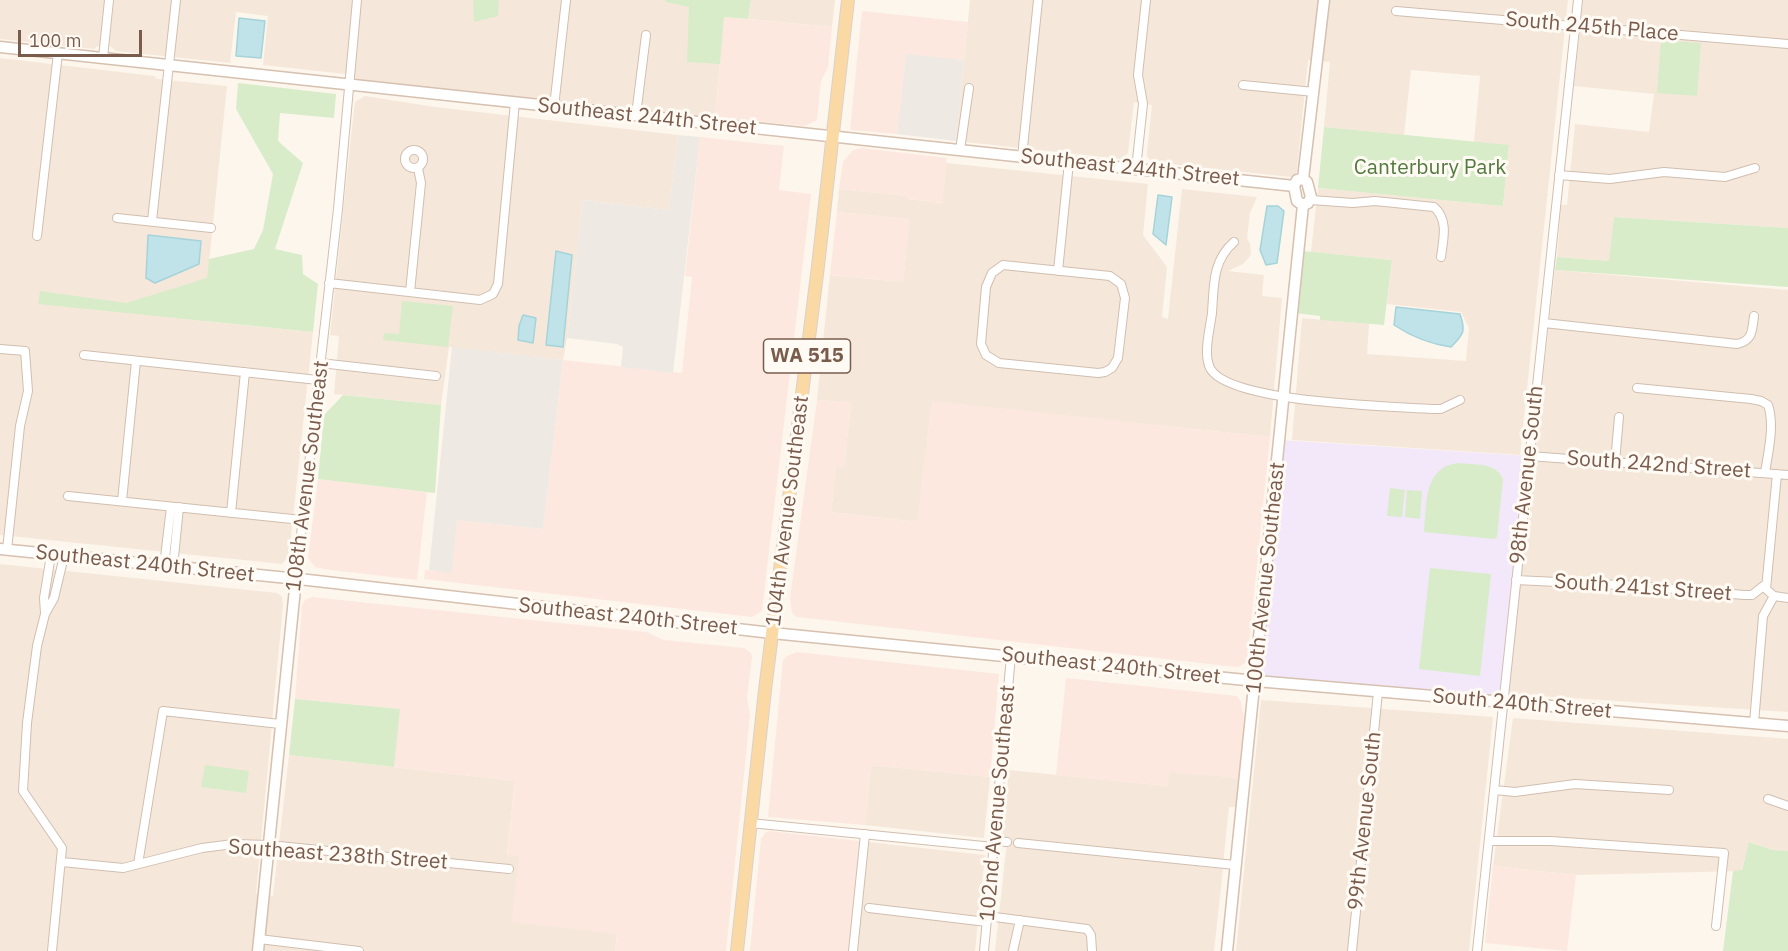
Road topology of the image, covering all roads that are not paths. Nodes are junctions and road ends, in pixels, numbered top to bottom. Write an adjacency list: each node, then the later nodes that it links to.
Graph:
1 (110, 0): 16 (street)
2 (176, 0): 17 (street)
3 (357, 0): 18 (street, 108th Avenue Southeast)
4 (566, 0): 23 (street)
5 (848, 0): 25 (main road, 104th Avenue Southeast / WA 515)
6 (1038, 0): 27 (street)
7 (1146, 0): 31 (street)
8 (1324, 0): 21 (street)
9 (1578, 0): 11 (street, 98th Avenue South)
10 (1396, 11): 11 (street, South 245th Place)
11 (1575, 26): 13 (street, South 245th Place); 32 (street, 98th Avenue South)
12 (645, 34): 24 (street)
13 (1788, 44)
14 (0, 47): 15 (street, Southeast 244th Street)
15 (58, 53): 16 (street, Southeast 244th Street); 39 (street)
16 (103, 58): 17 (street, Southeast 244th Street)
17 (170, 65): 18 (street, Southeast 244th Street); 37 (street)
18 (348, 85): 22 (street, Southeast 244th Street); 43 (street, 108th Avenue Southeast)
19 (1243, 85): 21 (street)
20 (969, 88): 26 (street)
21 (1314, 92): 33 (street)
22 (515, 102): 23 (street, Southeast 244th Street); 44 (street)
23 (554, 106): 24 (street, Southeast 244th Street)
24 (636, 115): 25 (street, Southeast 244th Street)
25 (832, 136): 26 (street, Southeast 244th Street); 77 (main road, 104th Avenue Southeast / WA 515)
26 (960, 150): 27 (street, Southeast 244th Street)
27 (1022, 157): 28 (street, Southeast 244th Street)
28 (1069, 162): 31 (street, Southeast 244th Street); 42 (street)
29 (418, 168): 44 (street)
30 (1755, 168): 32 (street)
31 (1136, 169): 34 (street, Southeast 244th Street)
32 (1559, 175): 46 (street, 98th Avenue South)
33 (1303, 179): 34 (street); 35 (street)
34 (1294, 186): 35 (street)
35 (1307, 202): 41 (street); 55 (street, 100th Avenue Southeast)
36 (117, 218): 37 (street)
37 (152, 221): 38 (street)
38 (211, 228)
39 (37, 236)
40 (1234, 242): 55 (street)
41 (1441, 257)
42 (1058, 271): 42 (street)
43 (329, 283): 44 (street); 50 (street, 108th Avenue Southeast)
44 (410, 292)
45 (1754, 316): 46 (street)
46 (1544, 323): 58 (street, 98th Avenue South)
47 (0, 349): 68 (street)
48 (84, 355): 49 (street)
49 (136, 360): 51 (street); 64 (street)
50 (320, 363): 52 (street); 53 (street, 108th Avenue Southeast)
51 (245, 372): 53 (street); 66 (street)
52 (436, 376)
53 (318, 380): 67 (street, 108th Avenue Southeast)
54 (1637, 388): 60 (street)
55 (1284, 397): 56 (street); 79 (street, 100th Avenue Southeast)
56 (1460, 400)
57 (1619, 417): 59 (street)
58 (1529, 456): 59 (street, South 242nd Street); 73 (street, 98th Avenue South)
59 (1615, 462): 60 (street, South 242nd Street)
60 (1766, 473): 61 (street, South 242nd Street)
61 (1777, 474): 62 (street, South 242nd Street); 74 (street)
62 (1788, 475)
63 (68, 496): 64 (street)
64 (122, 501): 65 (street)
65 (175, 507): 66 (street); 71 (street)
66 (231, 513): 67 (street)
67 (302, 520): 72 (street, 108th Avenue Southeast)
68 (4, 550): 69 (street, Southeast 240th Street)
69 (51, 555): 70 (street, Southeast 240th Street); 76 (street)
70 (64, 556): 71 (street, Southeast 240th Street); 76 (street)
71 (169, 566): 72 (street, Southeast 240th Street)
72 (296, 579): 77 (street, Southeast 240th Street); 83 (street, 108th Avenue Southeast)
73 (1516, 580): 74 (street, South 241st Street); 81 (street, 98th Avenue South)
74 (1769, 591): 75 (street, South 241st Street); 82 (street)
75 (1788, 598)
76 (45, 614): 96 (street)
77 (772, 633): 78 (street, Southeast 240th Street); 89 (main road, 104th Avenue Southeast / WA 515)
78 (1011, 656): 79 (street, Southeast 240th Street); 94 (street, 102nd Avenue Southeast)
79 (1256, 681): 80 (street, South 240th Street); 98 (street, 100th Avenue Southeast)
80 (1378, 692): 81 (street, South 240th Street); 113 (street, 99th Avenue South)
81 (1503, 703): 82 (street, South 240th Street); 85 (street, 98th Avenue South)
82 (1754, 723): 84 (street, South 240th Street)
83 (280, 724): 95 (street, 108th Avenue Southeast); 97 (street)
84 (1788, 726)
85 (1495, 789): 86 (street); 91 (street, 98th Avenue South)
86 (1669, 790)
87 (1768, 799): 88 (street)
88 (1788, 806)
89 (750, 823): 90 (street); 107 (main road, 104th Avenue Southeast / WA 515)
90 (865, 834): 94 (street); 108 (street)
91 (1489, 841): 103 (street); 114 (street, 98th Avenue South)
92 (1007, 842): 94 (street)
93 (1018, 843): 98 (street)
94 (994, 844): 101 (street, 102nd Avenue Southeast)
95 (269, 845): 97 (street, Southeast 238th Street); 99 (street, Southeast 238th Street); 104 (street, 108th Avenue Southeast)
96 (62, 862): 97 (street, Southeast 238th Street); 105 (street)
97 (138, 864)
98 (1235, 865): 112 (street, 100th Avenue Southeast)
99 (509, 869)
100 (869, 908): 101 (street)
101 (987, 919): 102 (street); 109 (street, 102nd Avenue Southeast)
102 (1020, 920): 110 (street); 111 (street)
103 (1716, 926)
104 (258, 945): 106 (street)
105 (52, 951)
106 (359, 951)
107 (737, 951)
108 (854, 951)
109 (984, 951)
110 (1013, 951)
111 (1092, 951)
112 (1227, 951)
113 (1352, 951)
114 (1477, 951)

